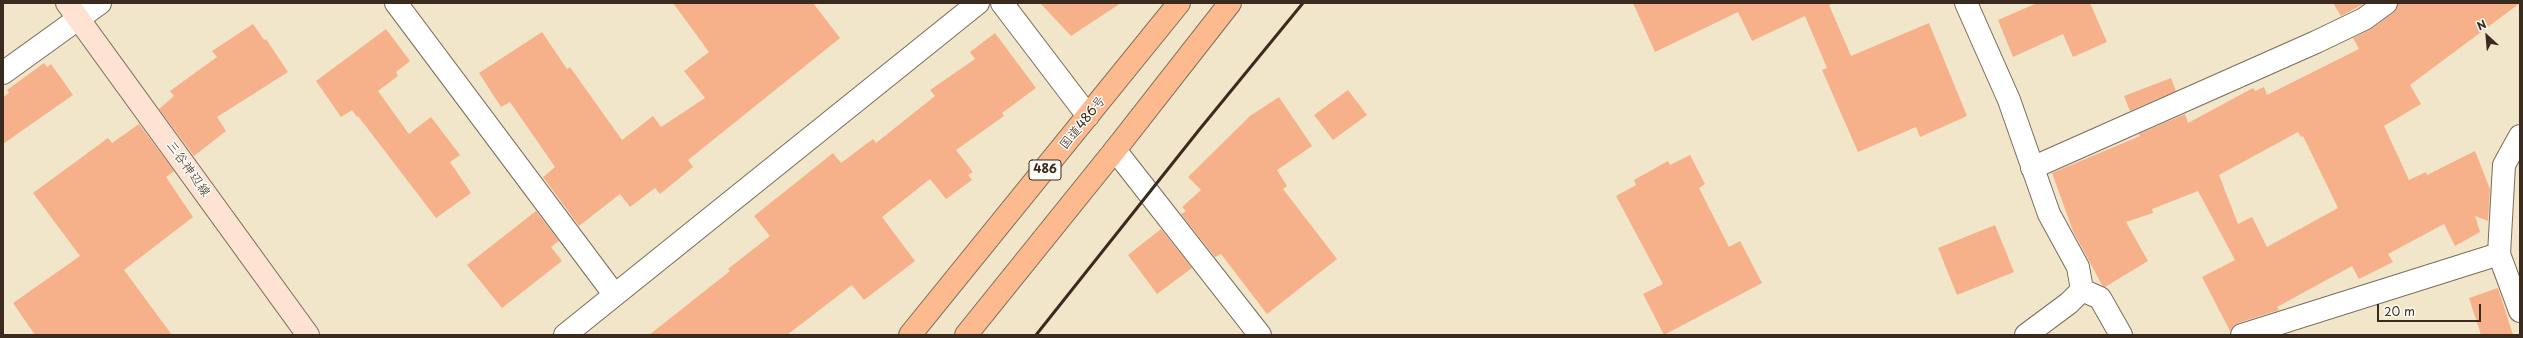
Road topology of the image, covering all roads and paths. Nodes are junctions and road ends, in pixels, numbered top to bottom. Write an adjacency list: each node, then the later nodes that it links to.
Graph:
1 (100, 3): 9 (street)
2 (396, 3): 17 (street)
3 (978, 3): 17 (street)
4 (1002, 3): 11 (street)
5 (1178, 3): 11 (highway, 国道486号 / 486)
6 (1230, 3): 13 (highway)
7 (1966, 3): 14 (street)
8 (2386, 3): 14 (street)
9 (73, 11): 10 (street); 19 (main road, 三谷神辺線)
10 (3, 73)
11 (1088, 116): 21 (highway, 国道486号 / 486)
12 (2520, 136): 15 (street)
13 (1115, 150): 22 (highway); 23 (street)
14 (2032, 168): 16 (street)
15 (2499, 254): 18 (street); 26 (street)
16 (2082, 290): 24 (street); 25 (street)
17 (614, 294): 20 (street)
18 (2520, 311)
19 (308, 335)
20 (565, 335)
21 (910, 335)
22 (966, 335)
23 (1260, 335)
24 (2026, 335)
25 (2121, 335)
26 (2242, 335)

